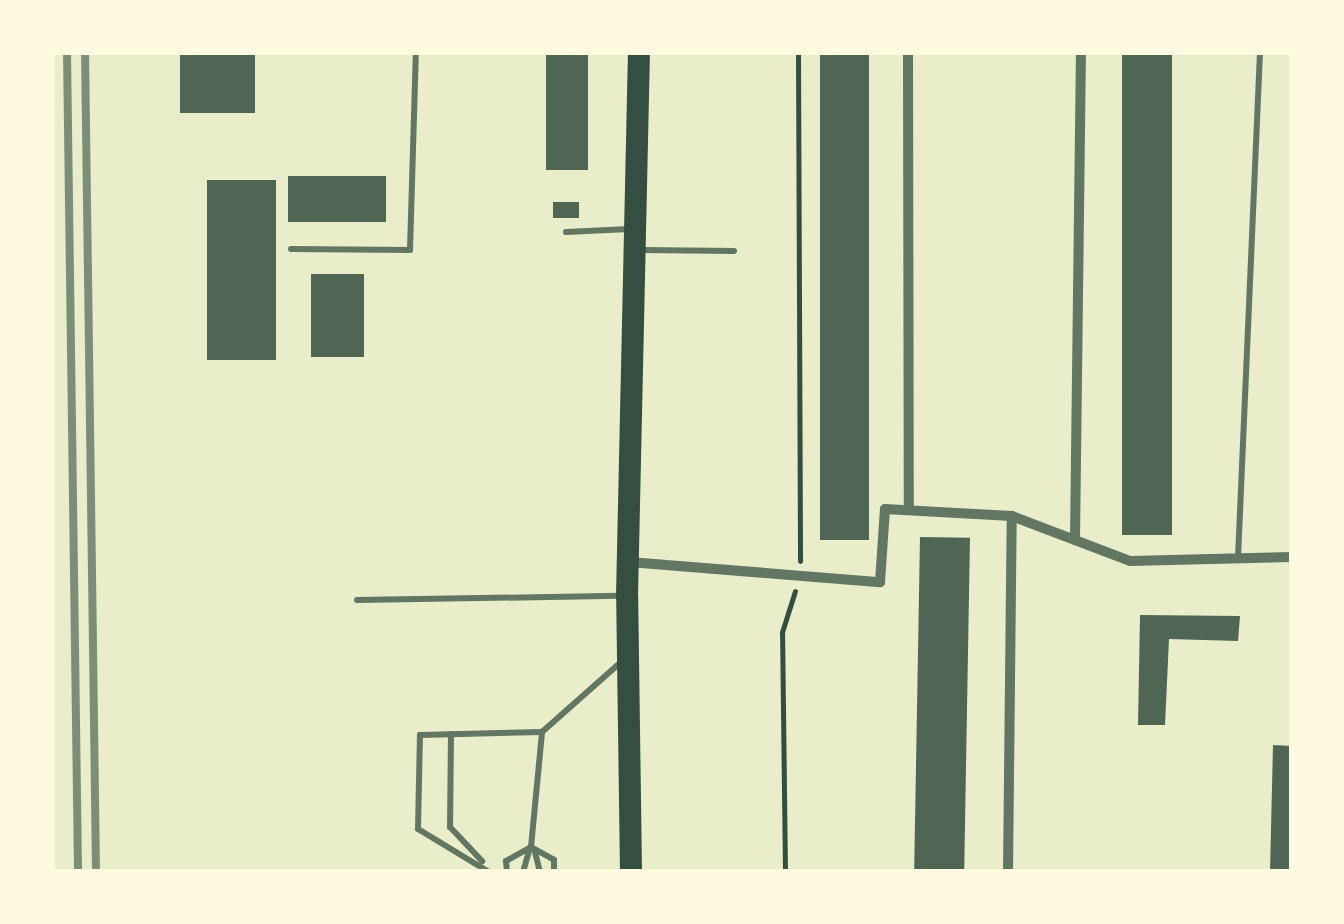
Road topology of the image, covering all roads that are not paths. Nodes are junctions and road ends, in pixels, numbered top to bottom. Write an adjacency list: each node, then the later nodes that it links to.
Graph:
1 (416, 52): 8 (lane)
2 (640, 52): 7 (main road)
3 (908, 52): 10 (street)
4 (1082, 52): 12 (street)
5 (1260, 52): 14 (lane)
6 (566, 232): 7 (lane)
7 (635, 240): 9 (lane); 15 (main road)
8 (291, 249)
9 (734, 250)
10 (909, 510): 11 (street); 15 (street)
11 (1012, 516): 12 (street); 28 (street)
12 (1075, 540): 14 (street)
13 (1292, 557): 14 (street)
14 (1238, 558)
15 (628, 562): 16 (main road)
16 (627, 596): 17 (lane); 18 (main road)
17 (357, 600)
18 (628, 656): 19 (lane); 27 (main road)
19 (542, 732): 20 (lane); 21 (lane)
20 (452, 734): 22 (lane); 22 (lane)
21 (531, 847): 23 (lane); 24 (lane); 25 (lane); 26 (lane)
22 (488, 870)
23 (507, 872)
24 (523, 872)
25 (540, 872)
26 (554, 872)
27 (631, 872)
28 (1008, 872)

